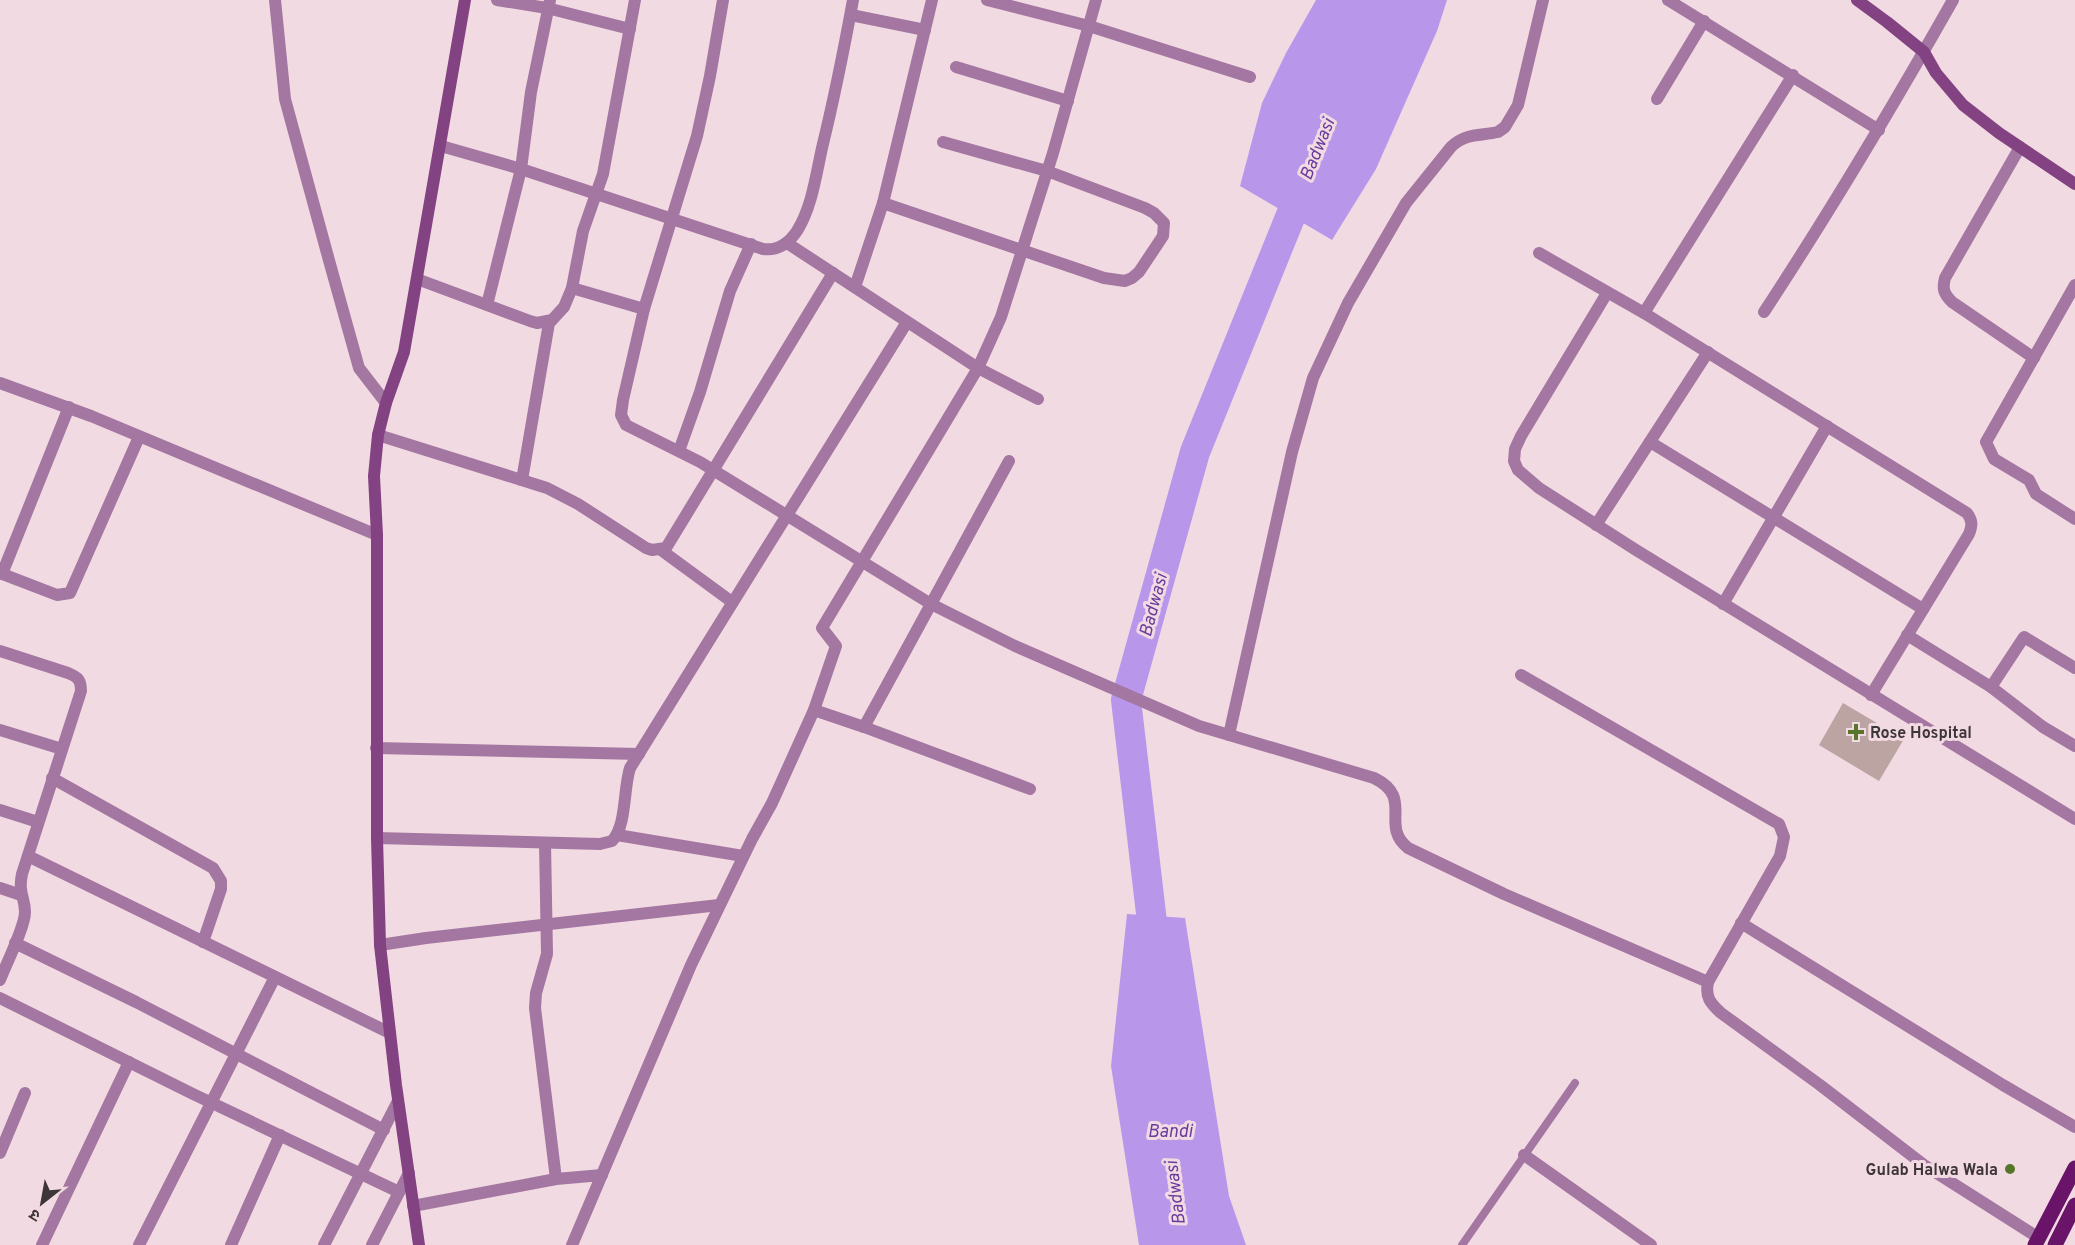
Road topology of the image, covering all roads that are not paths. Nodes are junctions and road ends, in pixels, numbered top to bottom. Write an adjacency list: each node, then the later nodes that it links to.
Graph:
1 (274, 0): 57 (street)
2 (465, 0): 28 (street)
3 (497, 0): 14 (street)
4 (635, 0): 18 (street)
5 (723, 0): 35 (street)
6 (854, 0): 15 (street)
7 (932, 0): 19 (street)
8 (987, 0): 17 (street)
9 (1096, 0): 17 (street)
10 (1543, 0): 88 (street)
11 (1668, 0): 16 (street)
12 (1857, 0): 20 (street)
13 (1953, 0): 20 (street)
14 (548, 4): 18 (street); 30 (street)
15 (850, 15): 19 (street); 36 (street)
16 (1704, 21): 22 (street); 24 (street)
17 (1089, 26): 23 (street); 25 (street)
18 (630, 29): 33 (street)
19 (925, 30): 34 (street)
20 (1923, 52): 26 (street); 29 (street)
21 (956, 67): 25 (street)
22 (1792, 75): 26 (street); 49 (street)
23 (1250, 77)
24 (1657, 99)
25 (1068, 101): 31 (street)
26 (1879, 130): 48 (street)
27 (943, 142): 31 (street)
28 (441, 146): 30 (street); 41 (street)
29 (2020, 147): 32 (street); 53 (street)
30 (521, 169): 33 (street); 46 (street)
31 (1047, 171): 38 (street); 38 (street)
32 (2075, 184)
33 (596, 194): 35 (street); 44 (street)
34 (883, 203): 38 (street); 43 (street)
35 (673, 219): 37 (street); 47 (street)
36 (787, 243): 37 (street); 40 (street)
37 (751, 244): 63 (street)
38 (1023, 249): 54 (street)
39 (1539, 253): 45 (street)
40 (833, 273): 43 (street); 65 (street)
41 (417, 279): 46 (street); 57 (street)
42 (2075, 285): 53 (street)
43 (855, 287): 51 (street)
44 (572, 288): 47 (street); 50 (street)
45 (1607, 293): 49 (street); 70 (street)
46 (488, 305): 50 (street)
47 (644, 309): 63 (street)
48 (1764, 312)
49 (1644, 313): 52 (street)
50 (552, 320): 66 (street)
51 (907, 322): 54 (street); 67 (street)
52 (1708, 352): 59 (street); 62 (street)
53 (2034, 358): 68 (street)
54 (978, 368): 56 (street); 73 (street)
55 (0, 383): 58 (street)
56 (1038, 399)
57 (386, 403): 60 (street)
58 (69, 408): 61 (street); 74 (street)
59 (1827, 426): 69 (street); 78 (street)
60 (378, 435): 66 (street); 71 (street)
61 (140, 437): 71 (street); 74 (street)
62 (1650, 442): 69 (street); 70 (street)
63 (679, 451): 65 (street)
64 (1009, 461): 76 (street)
65 (713, 470): 67 (street); 72 (street)
66 (522, 480): 72 (street)
67 (787, 514): 73 (street); 75 (street)
68 (2074, 516)
69 (1773, 517): 77 (street); 78 (street)
70 (1596, 525): 77 (street)
71 (376, 536): 90 (street)
72 (661, 550): 75 (street)
73 (861, 561): 76 (street); 85 (street)
74 (1, 574)
75 (732, 602): 92 (street)
76 (931, 604): 86 (street); 88 (street)
77 (1723, 604): 84 (street)
78 (1923, 609): 79 (street)
79 (1907, 635): 83 (street); 84 (street)
80 (0, 651): 91 (street)
81 (2075, 668): 83 (street)
82 (1521, 675): 106 (street)
83 (1991, 687): 89 (street)
84 (1871, 694): 96 (street)
85 (814, 710): 86 (street); 102 (street)
86 (864, 727): 94 (street)
87 (0, 730): 91 (street)
88 (1229, 735): 113 (street)
89 (2075, 746)
90 (376, 748): 92 (street); 99 (street)
91 (62, 749): 93 (street)
92 (639, 754): 98 (street)
93 (52, 778): 97 (street); 108 (street)
94 (1030, 789)
95 (0, 810): 97 (street)
96 (2075, 819)
97 (38, 822): 101 (street)
98 (617, 835): 100 (street); 102 (street)
99 (377, 838): 100 (street); 110 (street)
100 (545, 843): 107 (street)
101 (28, 856): 104 (street); 108 (street)
102 (743, 856): 105 (street)
103 (0, 888): 104 (street)
104 (21, 895): 109 (street)
105 (719, 905): 107 (street); 130 (street)
106 (1741, 923): 113 (street); 122 (street)
107 (547, 924): 110 (street); 131 (street)
108 (203, 942): 111 (street)
109 (15, 943): 112 (street); 116 (street)
110 (380, 945): 115 (street)
111 (275, 977): 115 (street); 116 (street)
112 (0, 980)
113 (1708, 982): 135 (street)
114 (0, 998): 117 (street)
115 (390, 1033): 120 (street)
116 (236, 1053): 121 (street); 123 (street)
117 (129, 1062): 121 (street); 136 (street)
118 (1575, 1083): 126 (lane)
119 (25, 1093): 125 (street)
120 (399, 1101): 123 (street); 129 (street)
121 (211, 1103): 124 (street); 137 (street)
122 (2075, 1127)
123 (384, 1130): 128 (street)
124 (280, 1135): 128 (street); 138 (street)
125 (0, 1153)
126 (1524, 1155): 143 (lane); 144 (street)
127 (2075, 1168): 135 (main road)
128 (361, 1173): 132 (street); 139 (street)
129 (409, 1173): 132 (street); 134 (street)
130 (602, 1175): 131 (street); 142 (street)
131 (556, 1179): 134 (street)
132 (399, 1192): 140 (street)
133 (2075, 1205): 145 (main road)
134 (413, 1206): 141 (street)
135 (2037, 1242)
136 (42, 1245)
137 (139, 1245)
138 (231, 1245)
139 (324, 1245)
140 (372, 1245)
141 (419, 1245)
142 (572, 1245)
143 (1462, 1245)
144 (1651, 1245)
145 (2055, 1245)

